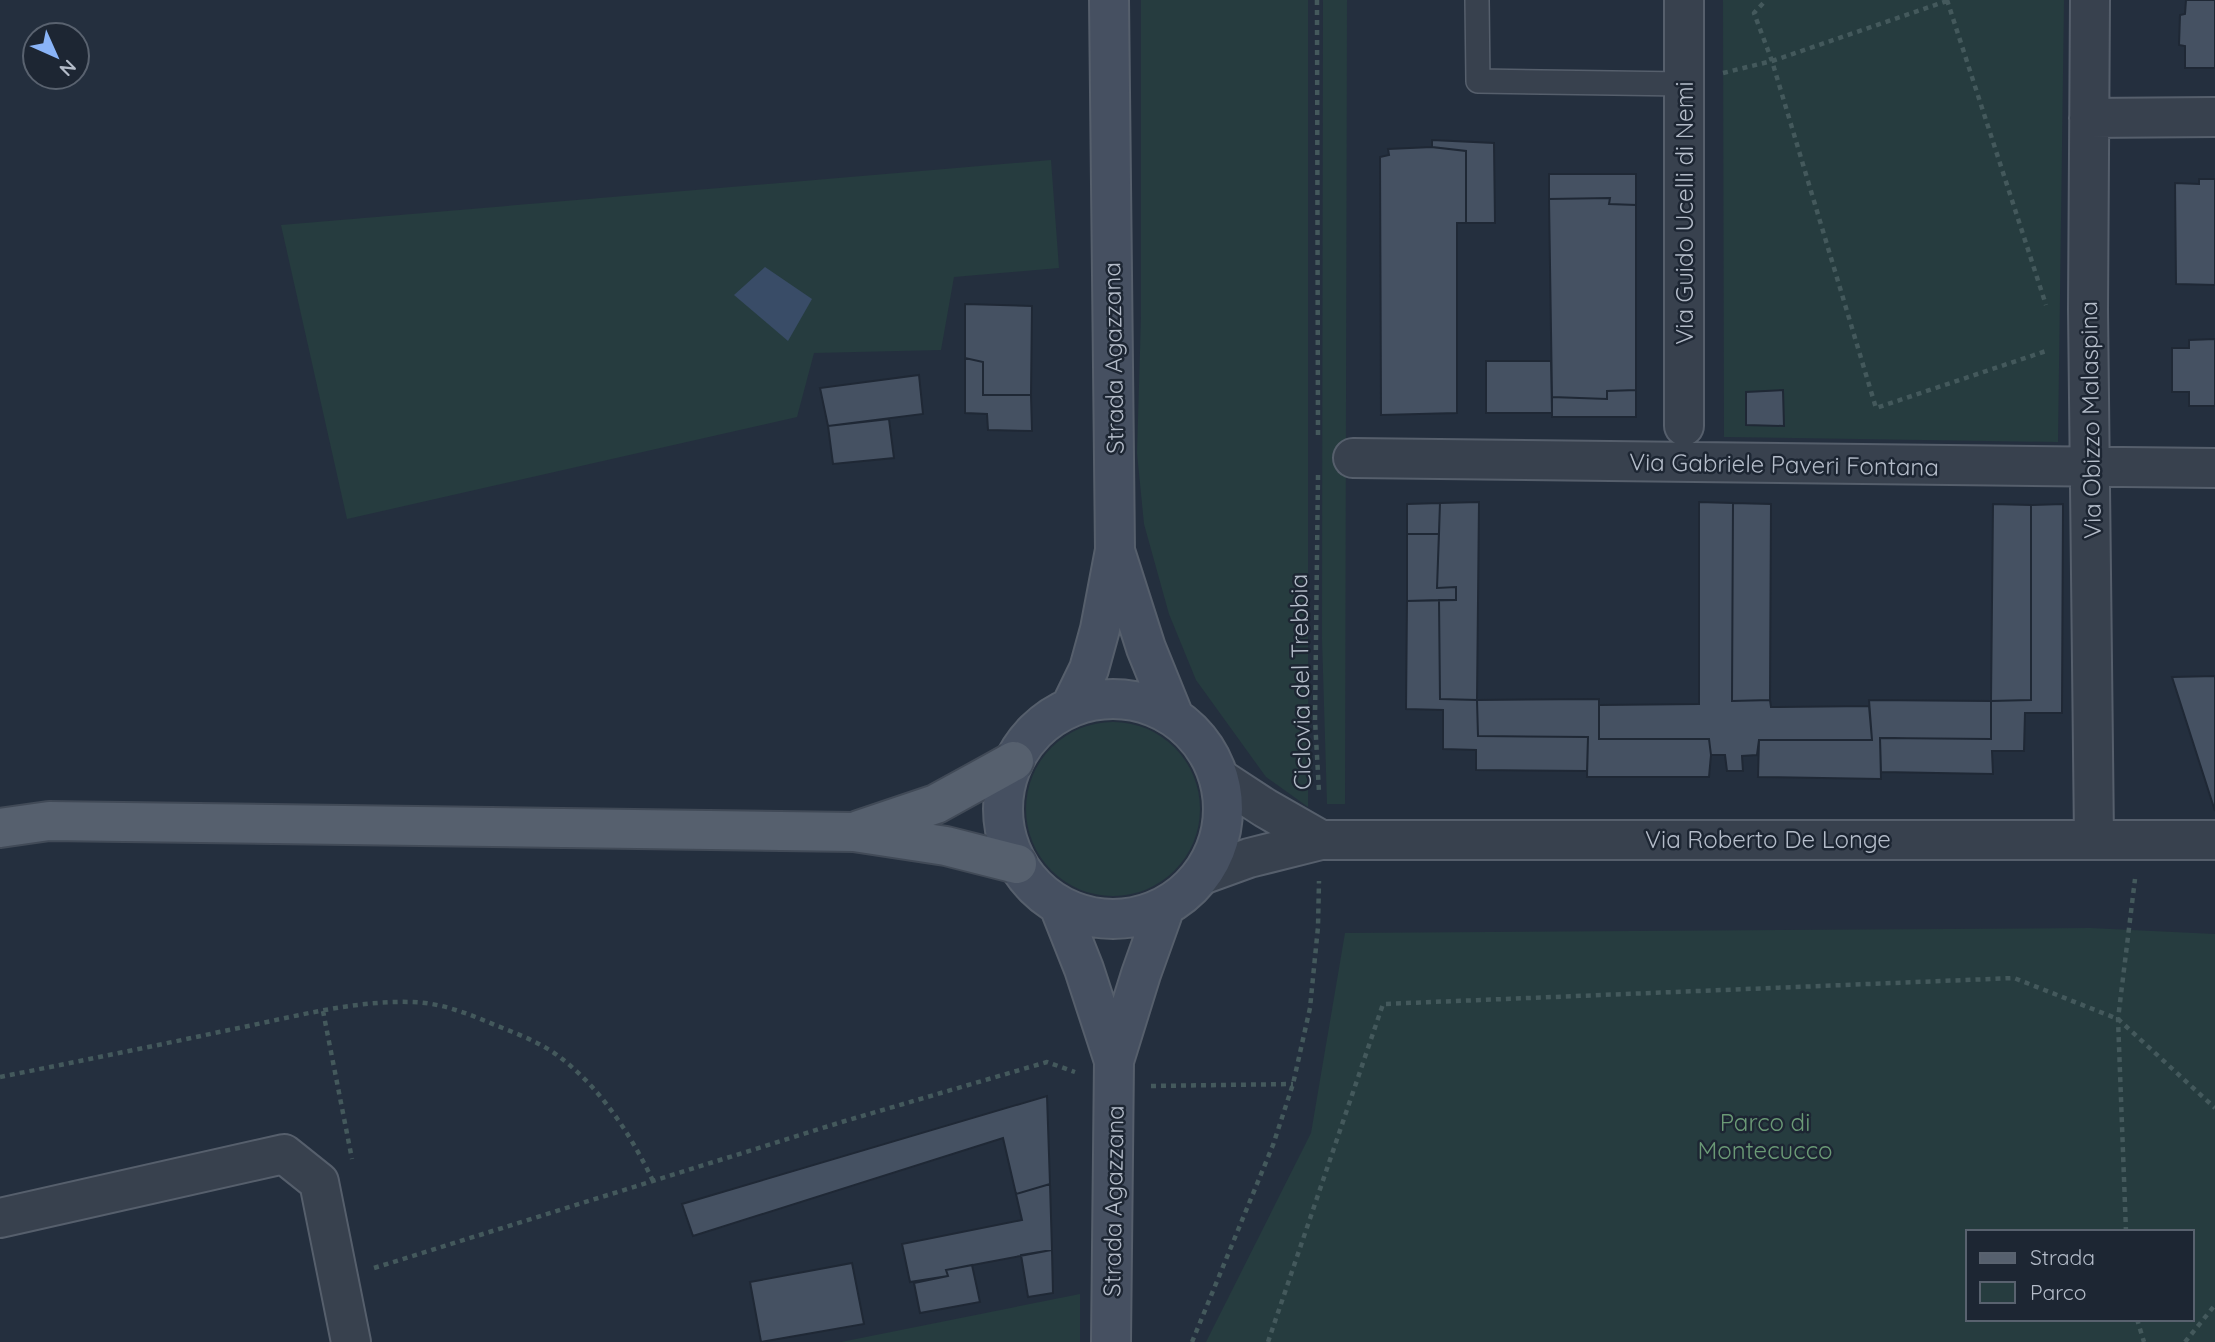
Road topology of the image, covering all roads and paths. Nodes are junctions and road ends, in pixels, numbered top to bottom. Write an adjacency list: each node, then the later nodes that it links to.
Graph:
1 (1109, 0): 21 (main road, Strada Agazzana)
2 (1317, 0): 16 (path)
3 (1477, 0): 10 (lane)
4 (1684, 0): 10 (street, Via Guido Ucelli di Nemi)
5 (1766, 0): 8 (path)
6 (1947, 0): 8 (path); 13 (path)
7 (2090, 0): 12 (street, Via Obizzo Malaspina)
8 (1772, 61): 9 (path); 14 (path)
9 (1723, 72)
10 (1684, 84): 15 (street, Via Guido Ucelli di Nemi)
11 (2215, 117): 12 (street)
12 (2089, 118): 18 (street, Via Obizzo Malaspina)
13 (2047, 307)
14 (2060, 347)
15 (1684, 426)
16 (1318, 445)
17 (1353, 458): 18 (street, Via Gabriele Paveri Fontana)
18 (2090, 468): 19 (street, Via Gabriele Paveri Fontana); 29 (street, Via Obizzo Malaspina)
19 (2215, 468)
20 (1318, 472): 28 (path, Ciclovia del Trebbia)
21 (1115, 550): 22 (main road, Strada Agazzana); 23 (main road)
22 (1070, 708): 23 (main road); 24 (main road)
23 (1174, 717): 25 (main road)
24 (1013, 761): 27 (main road); 32 (main road)
25 (1219, 778): 28 (street); 33 (main road)
26 (0, 828): 27 (main road)
27 (854, 832): 32 (main road)
28 (1321, 839): 29 (street, Via Roberto De Longe); 33 (street); 39 (path, Ciclovia del Trebbia)
29 (2094, 839): 30 (street, Via Roberto De Longe)
30 (2140, 840): 31 (street, Via Roberto De Longe); 36 (path)
31 (2215, 840)
32 (1017, 864): 34 (main road)
33 (1202, 875): 35 (main road)
34 (1059, 906): 35 (main road); 37 (main road)
35 (1165, 907): 37 (main road)
36 (2118, 1019): 40 (path); 43 (path); 50 (path)
37 (1114, 1074): 39 (path); 41 (path); 48 (main road, Strada Agazzana)
38 (0, 1077): 41 (path)
39 (1293, 1084): 49 (path, Ciclovia del Trebbia)
40 (2215, 1108)
41 (653, 1181): 44 (path)
42 (0, 1218): 47 (street)
43 (2126, 1230)
44 (373, 1269)
45 (2215, 1305): 52 (path)
46 (2138, 1321): 51 (path)
47 (351, 1342)
48 (1111, 1342)
49 (1192, 1342)
50 (1268, 1342)
51 (2144, 1342)
52 (2185, 1342)

